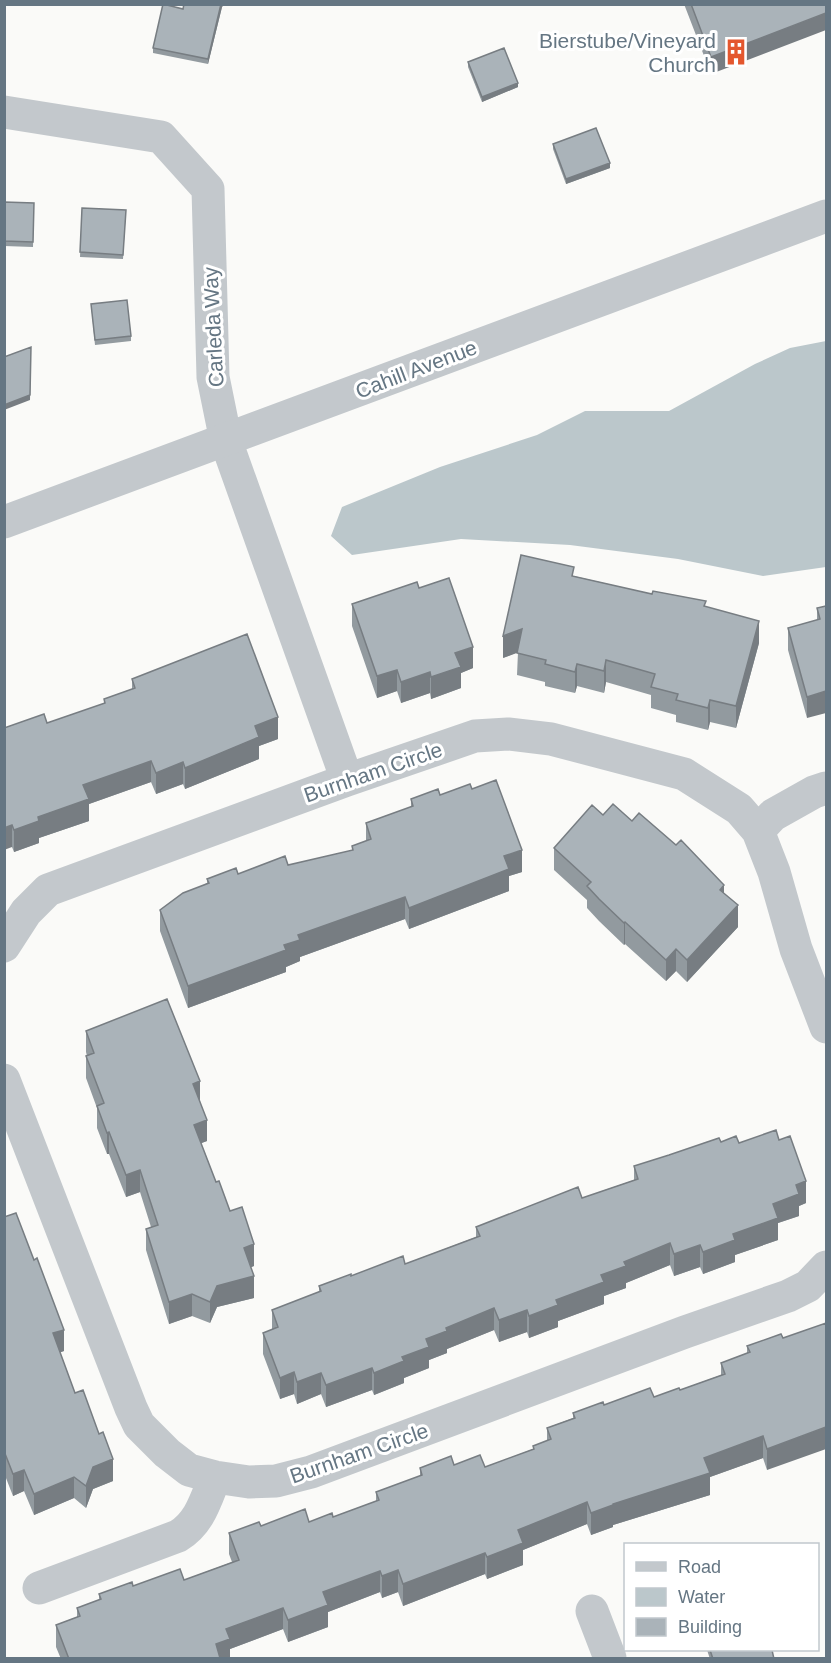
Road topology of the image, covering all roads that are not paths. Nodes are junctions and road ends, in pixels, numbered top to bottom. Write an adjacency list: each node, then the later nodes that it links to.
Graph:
1 (4, 112): 3 (street, Carleda Way)
2 (826, 216): 3 (street, Cahill Avenue)
3 (226, 441): 4 (street, Cahill Avenue); 5 (street, Carleda Way)
4 (4, 522)
5 (347, 780): 7 (street, Burnham Circle); 8 (street, Burnham Circle)
6 (826, 788): 7 (street)
7 (758, 831): 9 (street, Burnham Circle)
8 (4, 946)
9 (826, 1028)
10 (4, 1080): 12 (street, Burnham Circle)
11 (826, 1267): 12 (street, Burnham Circle)
12 (215, 1477): 13 (street)
13 (39, 1588)
14 (592, 1611): 15 (street)
15 (610, 1659)

